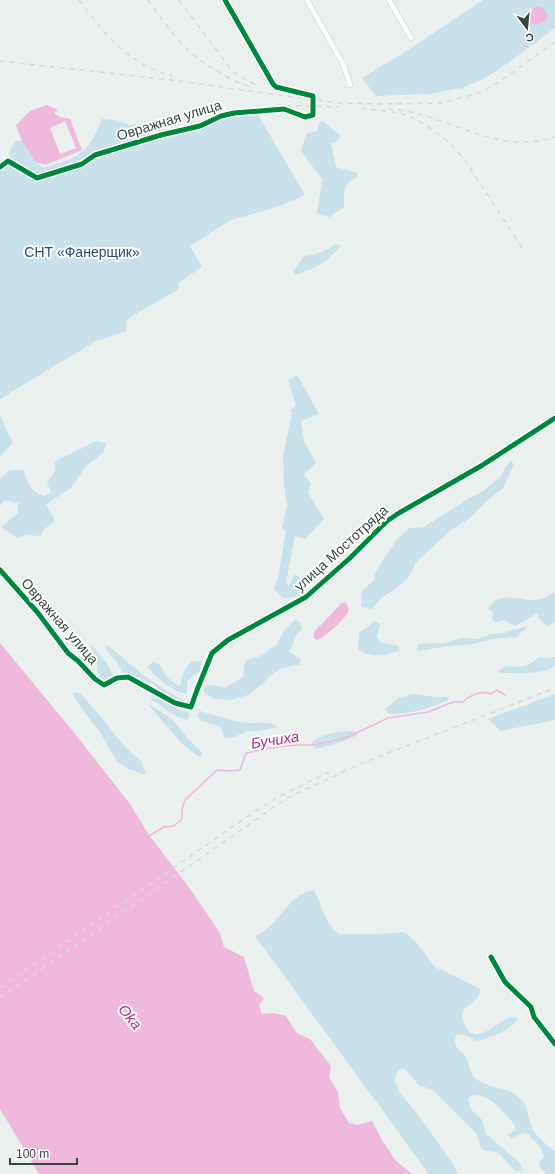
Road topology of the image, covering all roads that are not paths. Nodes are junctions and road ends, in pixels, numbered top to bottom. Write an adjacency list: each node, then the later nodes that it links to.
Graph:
1 (225, 0): 6 (street, Овражная улица)
2 (307, 0): 5 (street)
3 (389, 0): 4 (street)
4 (411, 38)
5 (350, 85)
6 (0, 167)
7 (555, 418): 9 (street, улица Мостотряда)
8 (0, 570): 9 (street, Овражная улица)
9 (104, 685)
10 (491, 957): 11 (street)
11 (555, 1044)

